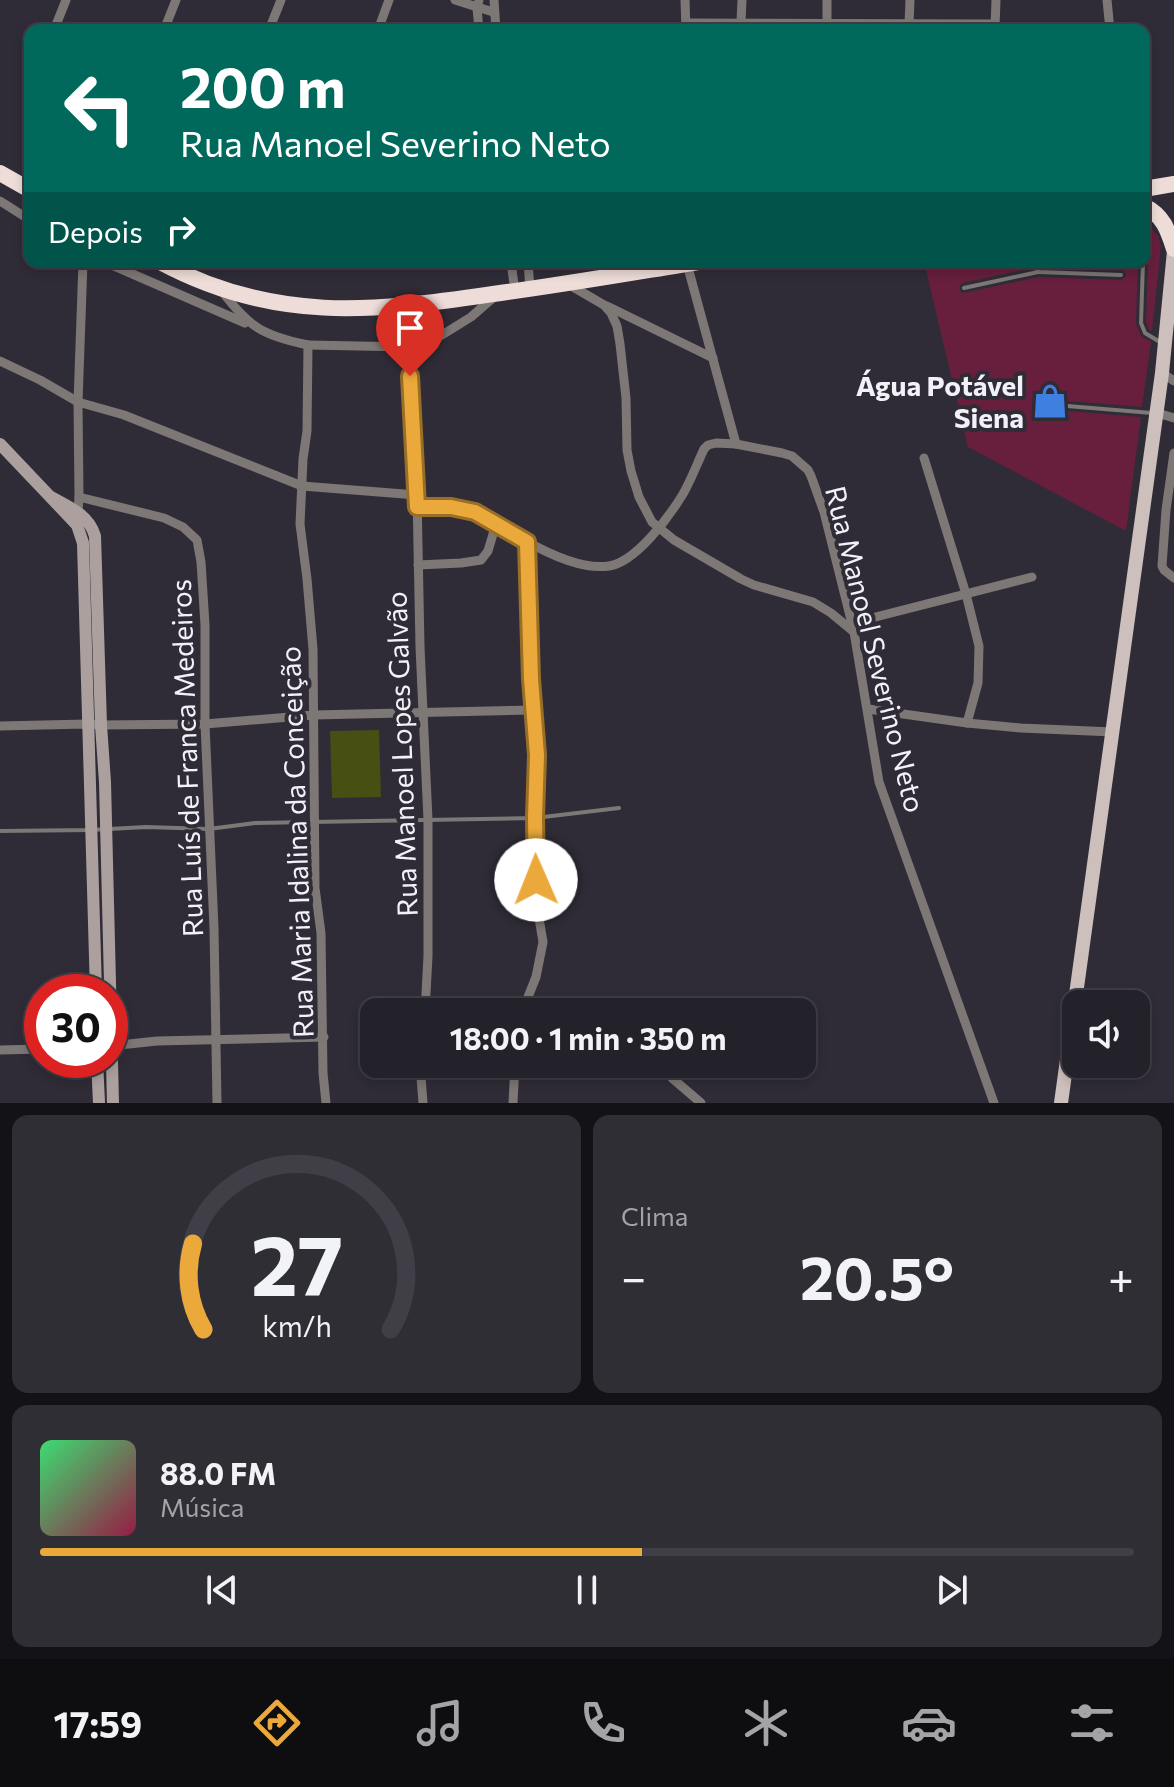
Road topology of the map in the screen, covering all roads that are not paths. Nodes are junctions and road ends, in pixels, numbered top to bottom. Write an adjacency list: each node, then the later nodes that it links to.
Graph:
1 (66, 0): 16 (street)
2 (176, 0): 17 (street)
3 (281, 0): 18 (street)
4 (389, 0): 19 (street)
5 (455, 0): 13 (street)
6 (494, 0): 14 (street)
7 (685, 0): 22 (street)
8 (742, 0): 15 (street)
9 (827, 0): 24 (street)
10 (910, 0): 25 (street)
11 (996, 0): 26 (street)
12 (1107, 0): 27 (street)
13 (478, 4): 14 (street); 20 (street)
14 (493, 12): 21 (street)
15 (741, 22): 23 (street); 24 (street)
16 (56, 24)
17 (166, 24)
18 (271, 24)
19 (380, 24)
20 (479, 24)
21 (495, 24)
22 (686, 24)
23 (714, 24)
24 (827, 24): 25 (street)
25 (909, 24)
26 (995, 24)
27 (1109, 24)
28 (0, 173): 30 (highway)
29 (1174, 184): 31 (highway)
30 (24, 187)
31 (1150, 188)
32 (0, 201): 34 (street)
33 (1150, 210): 35 (highway)
34 (24, 216)
35 (1174, 250): 53 (main road)
36 (83, 268): 61 (street)
37 (119, 268): 54 (street)
38 (171, 268): 49 (highway)
39 (512, 268): 50 (street)
40 (525, 268): 50 (street)
41 (662, 268): 47 (highway)
42 (686, 268): 58 (street)
43 (1037, 268): 45 (lane)
44 (1143, 268): 56 (lane)
45 (1038, 272): 46 (lane); 48 (lane)
46 (1121, 275)
47 (568, 284): 50 (highway); 51 (street)
48 (964, 288)
49 (220, 289): 50 (highway); 54 (street)
50 (514, 291): 57 (street)
51 (604, 305): 58 (street); 75 (street)
52 (1174, 308): 53 (main road)
53 (1168, 326): 56 (main road)
54 (253, 327): 55 (street)
55 (308, 345): 57 (street); 69 (street, Rua Maria Idalina da Conceição)
56 (1166, 345): 60 (main road)
57 (408, 347): 70 (street, Rua Manoel Lopes Galvão)
58 (713, 358): 66 (street)
59 (0, 361): 61 (street)
60 (1168, 377): 63 (main road)
61 (78, 402): 69 (street); 71 (street)
62 (1043, 404): 63 (lane)
63 (1157, 413): 64 (street); 91 (main road)
64 (1174, 418)
65 (0, 444): 73 (street)
66 (736, 444): 75 (street, Rua Manoel Severino Neto); 81 (street, Rua Manoel Severino Neto)
67 (1174, 453): 79 (street)
68 (924, 458): 80 (street)
69 (302, 486): 70 (street); 85 (street, Rua Maria Idalina da Conceição)
70 (417, 495): 72 (street, Rua Manoel Lopes Galvão)
71 (79, 497): 73 (street); 88 (street, Rua Luís de Franca Medeiros)
72 (417, 507): 74 (street, Rua Manoel Severino Neto); 77 (street, Rua Manoel Lopes Galvão)
73 (76, 516): 87 (street); 89 (street)
74 (496, 524): 76 (street, Rua Manoel Severino Neto); 77 (street)
75 (658, 528): 76 (street, Rua Manoel Severino Neto); 81 (street)
76 (527, 542): 83 (street)
77 (418, 565): 84 (street, Rua Manoel Lopes Galvão)
78 (1032, 577): 80 (street)
79 (1174, 578)
80 (966, 594): 81 (street); 86 (street)
81 (853, 628): 82 (street, Rua Manoel Severino Neto)
82 (868, 709): 86 (street); 121 (street, Rua Manoel Severino Neto)
83 (532, 710): 84 (street); 93 (street)
84 (423, 713): 85 (street); 94 (street, Rua Manoel Lopes Galvão)
85 (314, 715): 88 (street); 95 (street, Rua Maria Idalina da Conceição)
86 (967, 723): 91 (street)
87 (87, 724): 89 (street); 90 (street); 98 (street)
88 (205, 724): 89 (street); 97 (street, Rua Luís de Franca Medeiros)
89 (101, 725): 96 (street)
90 (0, 726)
91 (1113, 732): 122 (main road)
92 (619, 808): 93 (lane)
93 (535, 818): 94 (lane); 103 (street)
94 (428, 820): 95 (lane); 102 (street, Rua Manoel Lopes Galvão)
95 (314, 821): 97 (lane); 104 (street, Rua Maria Idalina da Conceição)
96 (105, 829): 97 (lane); 98 (lane); 101 (street)
97 (209, 829): 105 (street, Rua Luís de Franca Medeiros)
98 (91, 830): 99 (lane); 100 (street)
99 (0, 831)
100 (95, 974)
101 (110, 974)
102 (426, 998)
103 (527, 998)
104 (324, 1037): 105 (street); 117 (street, Rua Maria Idalina da Conceição)
105 (215, 1039): 106 (street); 116 (street, Rua Luís de Franca Medeiros)
106 (128, 1044)
107 (24, 1049): 108 (street)
108 (0, 1050)
109 (98, 1078): 114 (street)
110 (113, 1078): 115 (street)
111 (421, 1078): 118 (street)
112 (514, 1078): 119 (street)
113 (672, 1078): 120 (street)
114 (99, 1103)
115 (113, 1103)
116 (217, 1103)
117 (326, 1103)
118 (423, 1103)
119 (513, 1103)
120 (701, 1103)
121 (994, 1103)
122 (1061, 1103)

